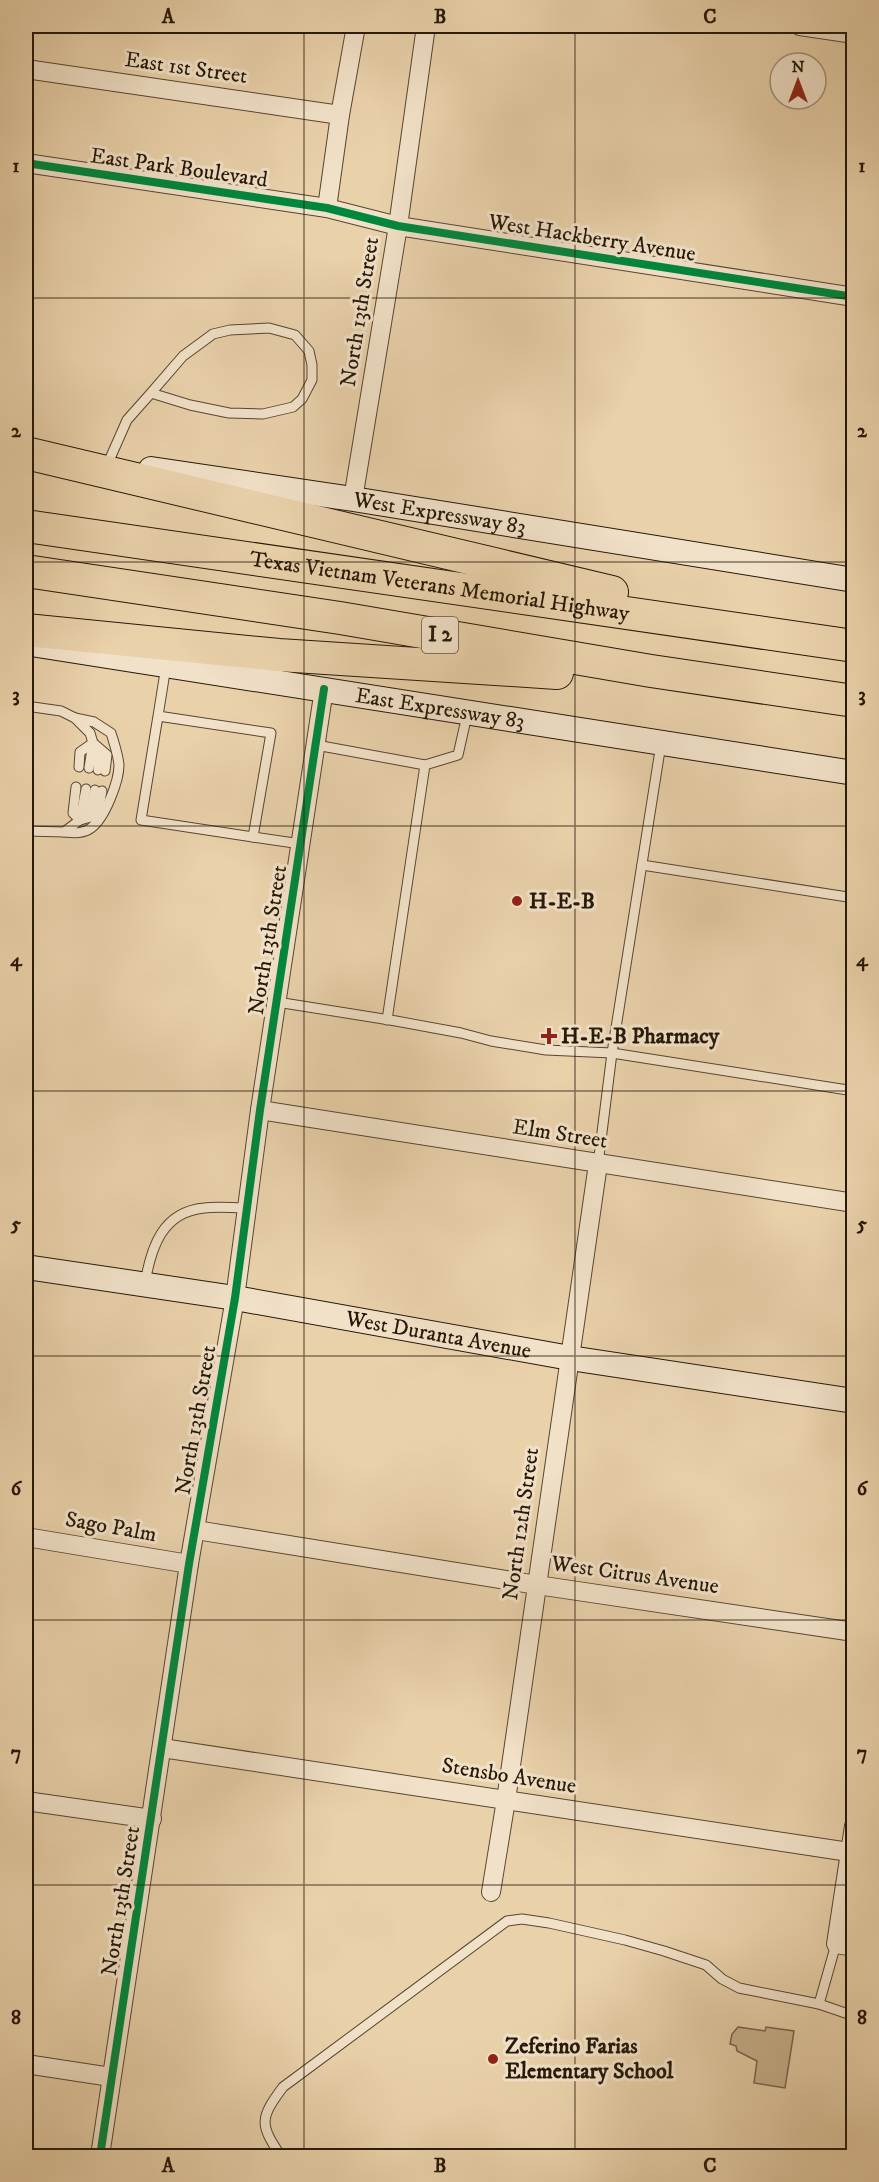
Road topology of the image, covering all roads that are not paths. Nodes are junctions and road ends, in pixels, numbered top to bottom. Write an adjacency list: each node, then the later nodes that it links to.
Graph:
1 (356, 26): 6 (street)
2 (426, 26): 9 (street, North 13th Street)
3 (800, 26): 4 (street)
4 (854, 34)
5 (26, 69): 6 (street, East 1st Street)
6 (340, 115): 8 (street)
7 (26, 163): 8 (street, East Park Boulevard)
8 (327, 208): 9 (street, West Hackberry Avenue)
9 (398, 226): 10 (street, West Hackberry Avenue); 14 (street, North 13th Street)
10 (854, 297)
11 (151, 393): 11 (lane); 13 (lane)
12 (26, 452): 13 (main road, West Expressway 83); 19 (highway)
13 (108, 463): 14 (main road, West Expressway 83)
14 (353, 499): 17 (main road, West Expressway 83)
15 (26, 526): 19 (highway, Texas Vietnam Veterans Memorial Highway / I 2)
16 (26, 571): 23 (highway, Texas Vietnam Veterans Memorial Highway / I 2)
17 (854, 580)
18 (26, 630): 23 (highway)
19 (811, 639): 21 (highway, Texas Vietnam Veterans Memorial Highway / I 2)
20 (26, 644): 22 (main road, East Expressway 83)
21 (854, 646)
22 (166, 666): 24 (main road, East Expressway 83); 28 (lane)
23 (743, 685): 25 (highway, Texas Vietnam Veterans Memorial Highway / I 2)
24 (324, 690): 27 (main road, East Expressway 83); 32 (street, North 13th Street)
25 (854, 701)
26 (26, 706): 29 (lane)
27 (467, 712): 31 (main road, East Expressway 83); 33 (lane)
28 (158, 716): 39 (lane); 39 (lane)
29 (75, 718): 30 (lane); 38 (lane)
30 (93, 742): 30 (lane)
31 (661, 744): 34 (main road, East Expressway 83); 41 (lane)
32 (316, 745): 33 (lane); 40 (street, North 13th Street)
33 (425, 765): 44 (lane)
34 (854, 773)
35 (76, 787): 36 (lane)
36 (80, 820): 36 (lane); 38 (lane)
37 (26, 831): 38 (lane)
38 (64, 832)
39 (254, 837): 40 (lane)
40 (301, 844): 43 (street, North 13th Street)
41 (642, 866): 42 (lane); 45 (lane)
42 (854, 898)
43 (277, 1002): 44 (lane); 47 (street, North 13th Street)
44 (387, 1020): 45 (lane)
45 (612, 1053): 46 (lane); 48 (lane)
46 (854, 1091)
47 (260, 1110): 48 (street, Elm Street); 50 (street, North 13th Street)
48 (598, 1164): 49 (street, Elm Street); 54 (street, North 12th Street)
49 (854, 1203)
50 (246, 1208): 52 (lane); 53 (street, North 13th Street)
51 (26, 1267): 52 (main road, West Duranta Avenue)
52 (145, 1285): 53 (main road, West Duranta Avenue)
53 (235, 1298): 54 (main road, West Duranta Avenue); 56 (street, North 13th Street)
54 (570, 1358): 55 (main road, West Duranta Avenue); 59 (street, North 12th Street)
55 (854, 1401)
56 (196, 1530): 58 (street, North 13th Street); 59 (street, West Citrus Avenue)
57 (26, 1537): 58 (street, Sago Palm)
58 (189, 1564): 61 (street, North 13th Street)
59 (537, 1585): 60 (street, West Citrus Avenue); 62 (street, North 12th Street)
60 (854, 1632)
61 (162, 1748): 62 (street, Stensbo Avenue); 64 (street, North 13th Street)
62 (506, 1800): 66 (street, Stensbo Avenue); 67 (street, North 12th Street)
63 (26, 1801): 64 (street)
64 (152, 1819): 72 (street, North 13th Street)
65 (854, 1826): 66 (street)
66 (849, 1852): 68 (street)
67 (491, 1892)
68 (845, 1945): 69 (lane)
69 (819, 2004): 70 (lane); 74 (lane)
70 (854, 2016)
71 (26, 2064): 72 (street)
72 (111, 2077): 73 (street, North 13th Street)
73 (100, 2157)
74 (281, 2157)

